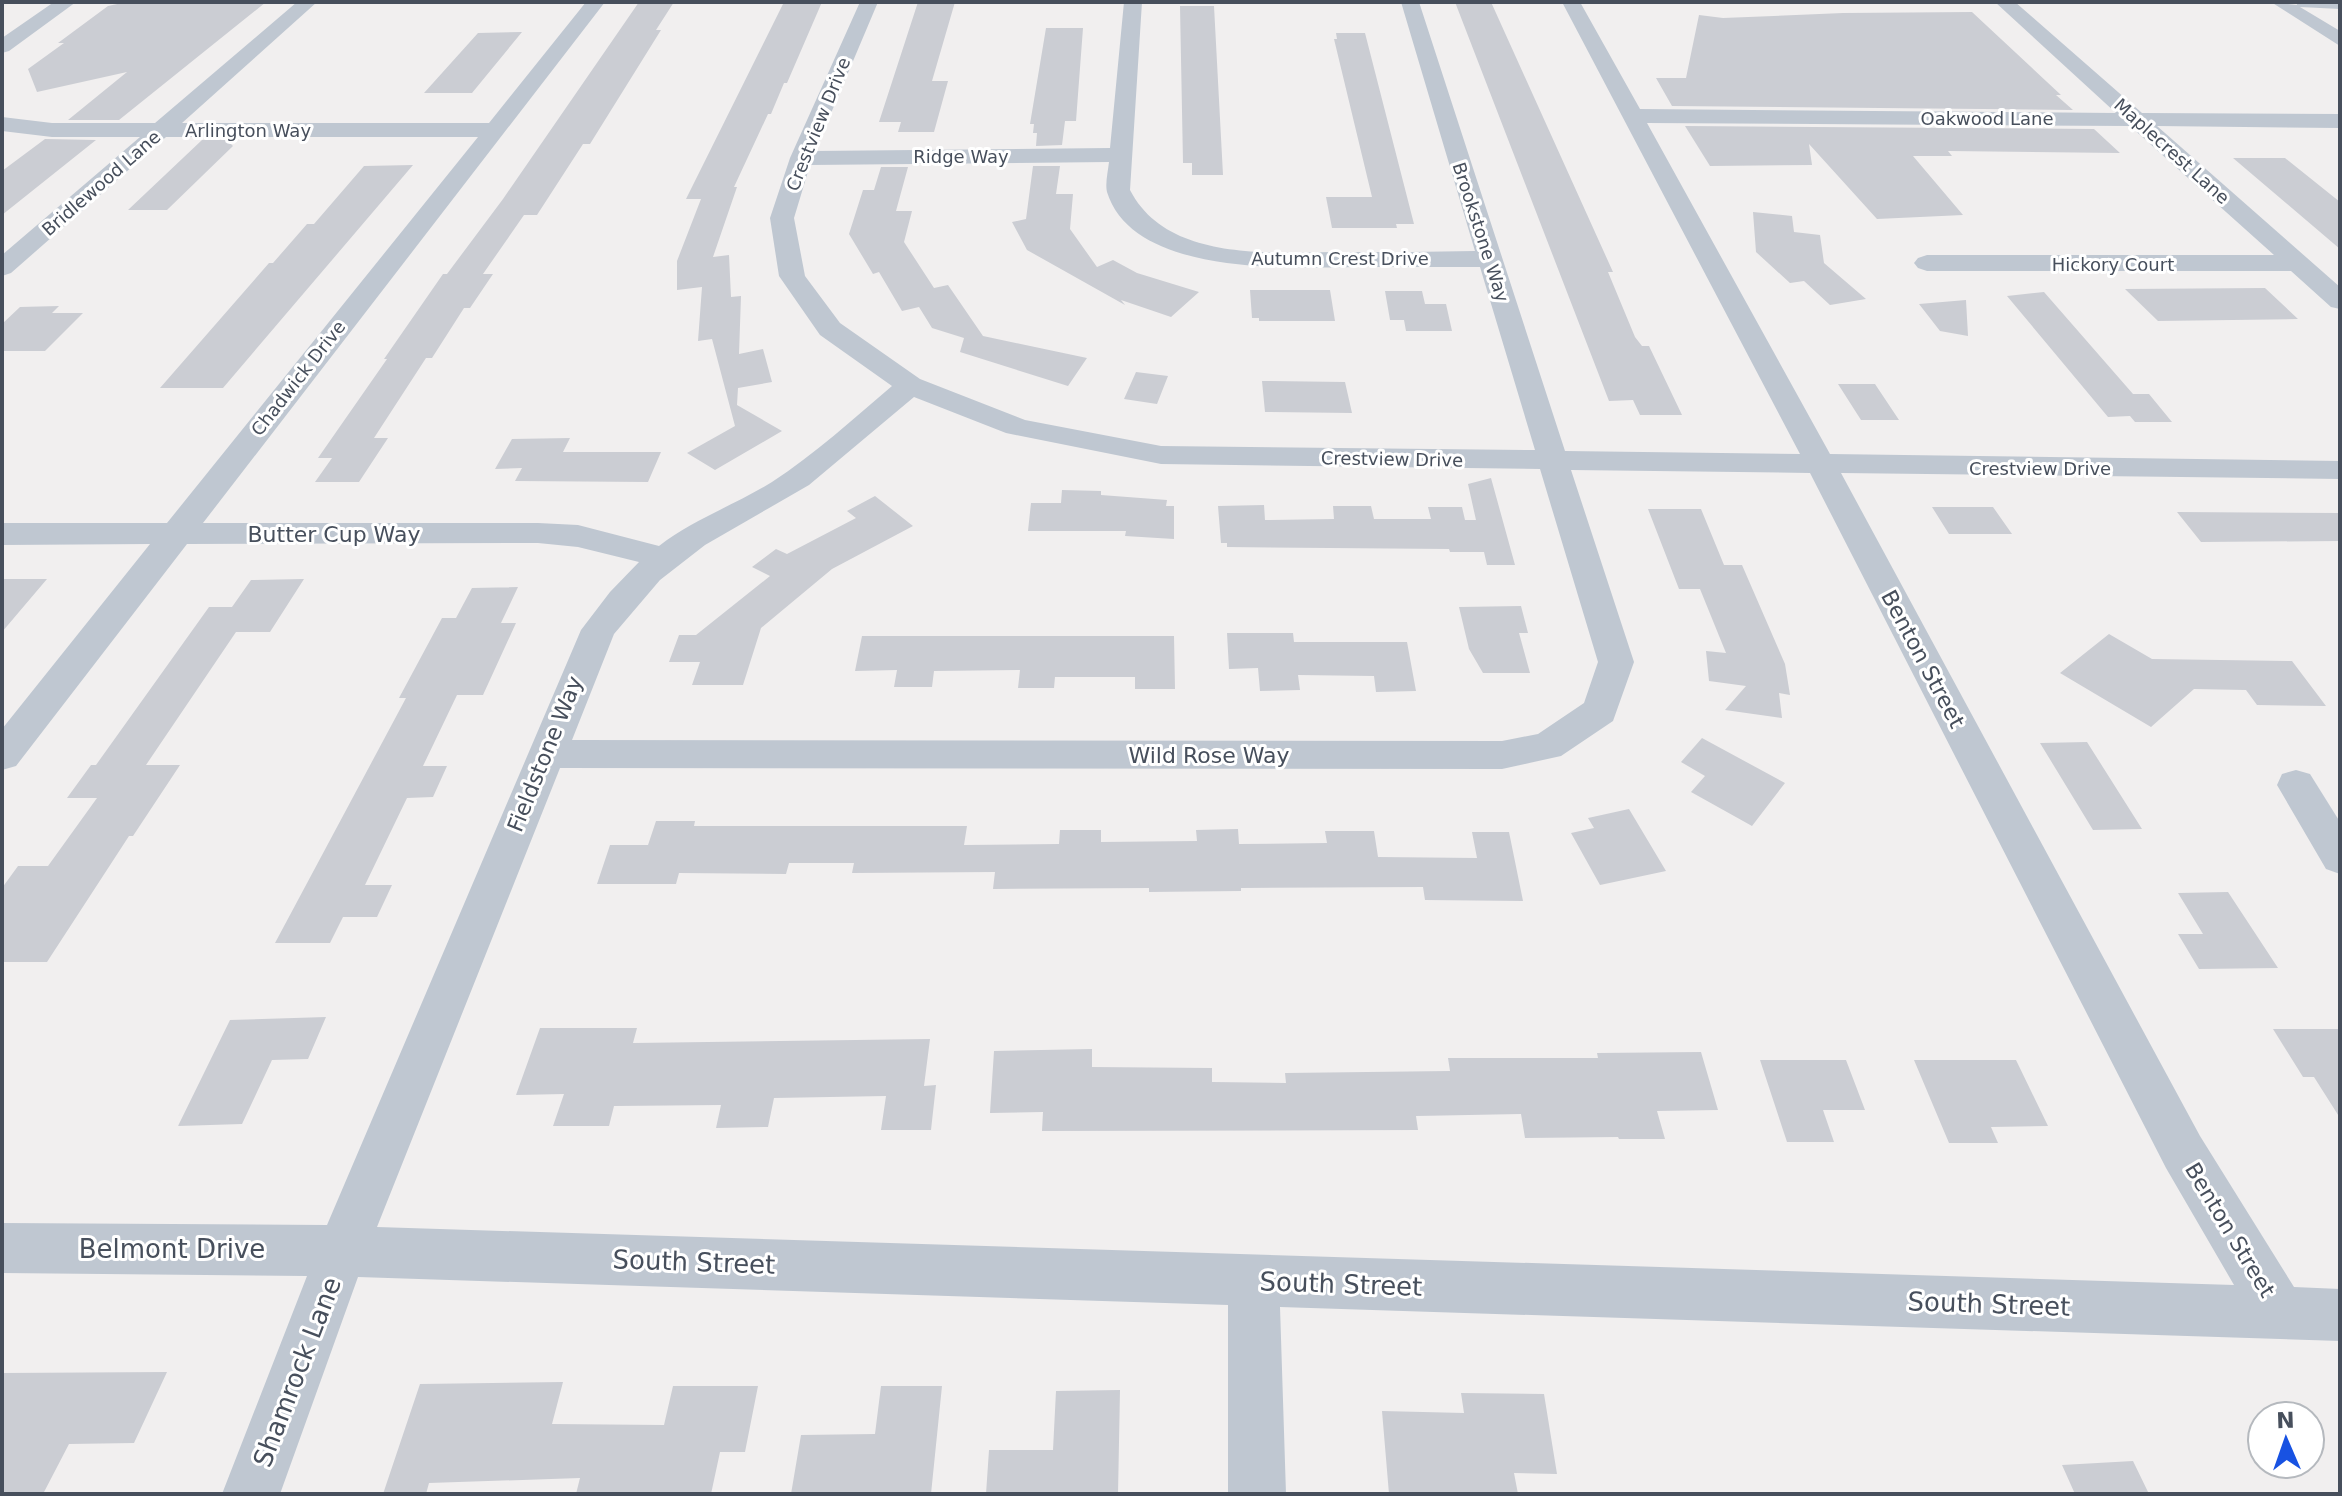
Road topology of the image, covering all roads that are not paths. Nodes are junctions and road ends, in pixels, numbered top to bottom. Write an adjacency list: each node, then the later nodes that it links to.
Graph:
1 (67, 2): 13 (street)
2 (308, 2): 18 (street, Bridlewood Lane)
3 (596, 2): 19 (street, Chadwick Drive)
4 (869, 2): 21 (street, Crestview Drive)
5 (1133, 2): 20 (street, Autumn Crest Drive)
6 (1410, 2): 22 (street, Brookstone Way)
7 (1571, 2): 14 (street, Benton Street)
8 (2004, 2): 15 (street, Maplecrest Lane)
9 (2280, 2): 12 (street)
10 (2305, 2): 11 (street)
11 (2340, 3)
12 (2340, 40)
13 (2, 47)
14 (1633, 116): 15 (street, Oakwood Lane); 29 (street, Benton Street)
15 (2136, 119): 16 (street, Oakwood Lane); 24 (street, Maplecrest Lane)
16 (2340, 121)
17 (2, 124): 18 (street, Arlington Way)
18 (163, 130): 19 (street, Arlington Way); 25 (street, Bridlewood Lane)
19 (494, 130): 32 (street, Chadwick Drive)
20 (1120, 155): 21 (street, Ridge Way); 22 (street, Autumn Crest Drive)
21 (801, 158): 27 (street, Crestview Drive)
22 (1488, 259): 28 (street, Brookstone Way)
23 (1927, 263): 24 (street, Hickory Court)
24 (2298, 263): 26 (street, Maplecrest Lane)
25 (2, 268)
26 (2340, 301)
27 (910, 385): 28 (street, Crestview Drive); 33 (street, Fieldstone Way)
28 (1553, 461): 29 (street, Crestview Drive); 34 (street, Wild Rose Way)
29 (1820, 463): 30 (street, Crestview Drive); 41 (street, Benton Street)
30 (2340, 470)
31 (2, 534): 32 (street, Butter Cup Way)
32 (176, 534): 33 (street, Butter Cup Way); 35 (street, Chadwick Drive)
33 (664, 558): 34 (street, Fieldstone Way)
34 (545, 754): 39 (street, Fieldstone Way)
35 (2, 756)
36 (2296, 785): 37 (street)
37 (2340, 857)
38 (2, 1248): 39 (street, Belmont Drive)
39 (342, 1251): 40 (street, South Street); 43 (street, Shamrock Lane)
40 (1254, 1281): 41 (street, South Street); 44 (street)
41 (2280, 1314): 42 (street, South Street)
42 (2340, 1315)
43 (251, 1494)
44 (1257, 1494)

